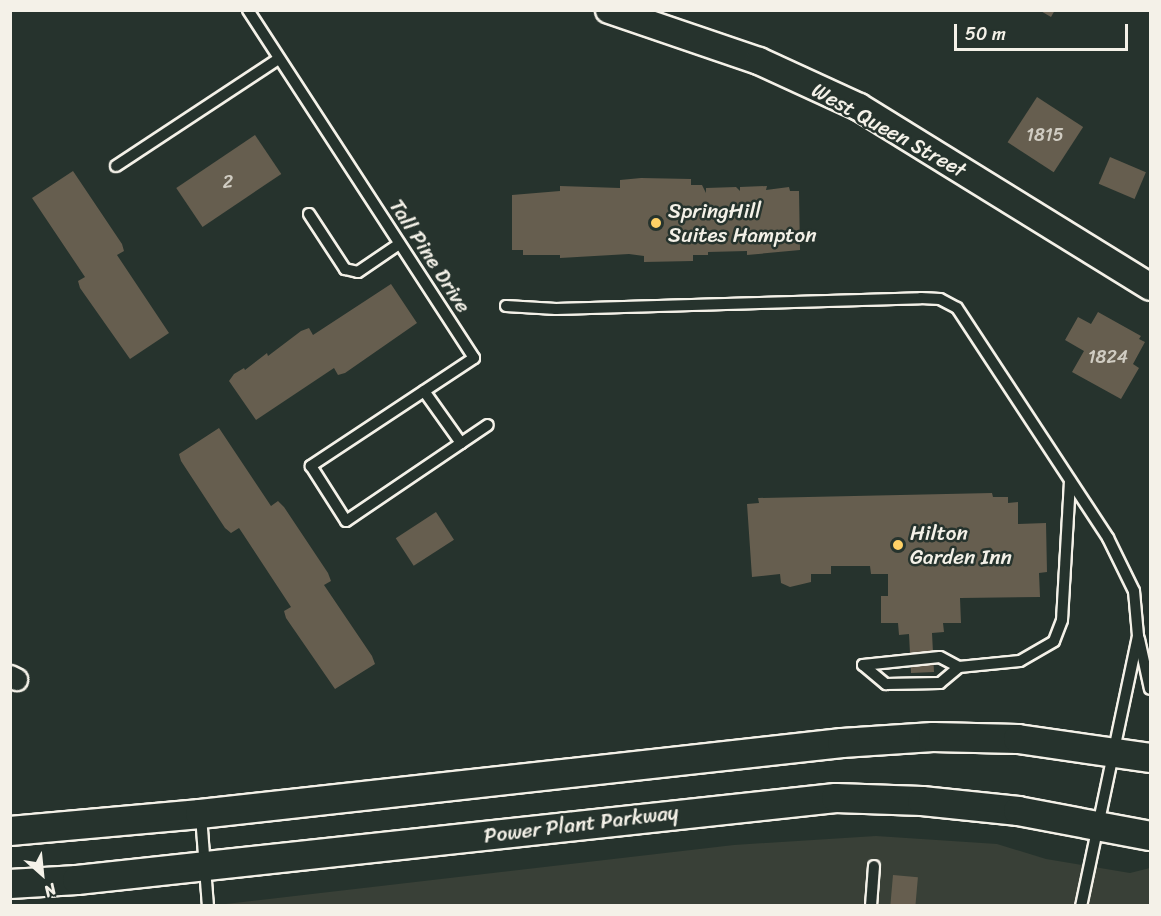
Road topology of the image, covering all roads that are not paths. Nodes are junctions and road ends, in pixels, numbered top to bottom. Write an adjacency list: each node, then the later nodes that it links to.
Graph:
1 (248, 10): 3 (lane, Tall Pine Drive)
2 (609, 10): 7 (street, West Queen Street)
3 (278, 59): 4 (lane); 6 (lane, Tall Pine Drive)
4 (116, 166)
5 (309, 214): 6 (lane)
6 (399, 244): 9 (lane, Tall Pine Drive)
7 (1150, 287)
8 (506, 306): 12 (lane)
9 (424, 391): 11 (lane); 11 (lane, Tall Pine Drive)
10 (488, 425): 11 (lane)
11 (461, 444)
12 (1070, 480): 13 (lane); 14 (lane)
13 (1138, 636): 15 (lane); 16 (lane)
14 (959, 667): 14 (lane)
15 (1150, 688)
16 (1114, 753): 17 (main road); 18 (main road); 19 (lane)
17 (1150, 758)
18 (200, 814): 20 (main road); 23 (lane)
19 (1098, 824): 21 (main road, Power Plant Parkway); 23 (main road, Power Plant Parkway); 27 (lane)
20 (10, 831)
21 (1150, 836)
22 (874, 866): 26 (lane)
23 (205, 867): 24 (main road, Power Plant Parkway); 25 (lane)
24 (10, 884)
25 (208, 906)
26 (871, 906)
27 (1081, 906)

